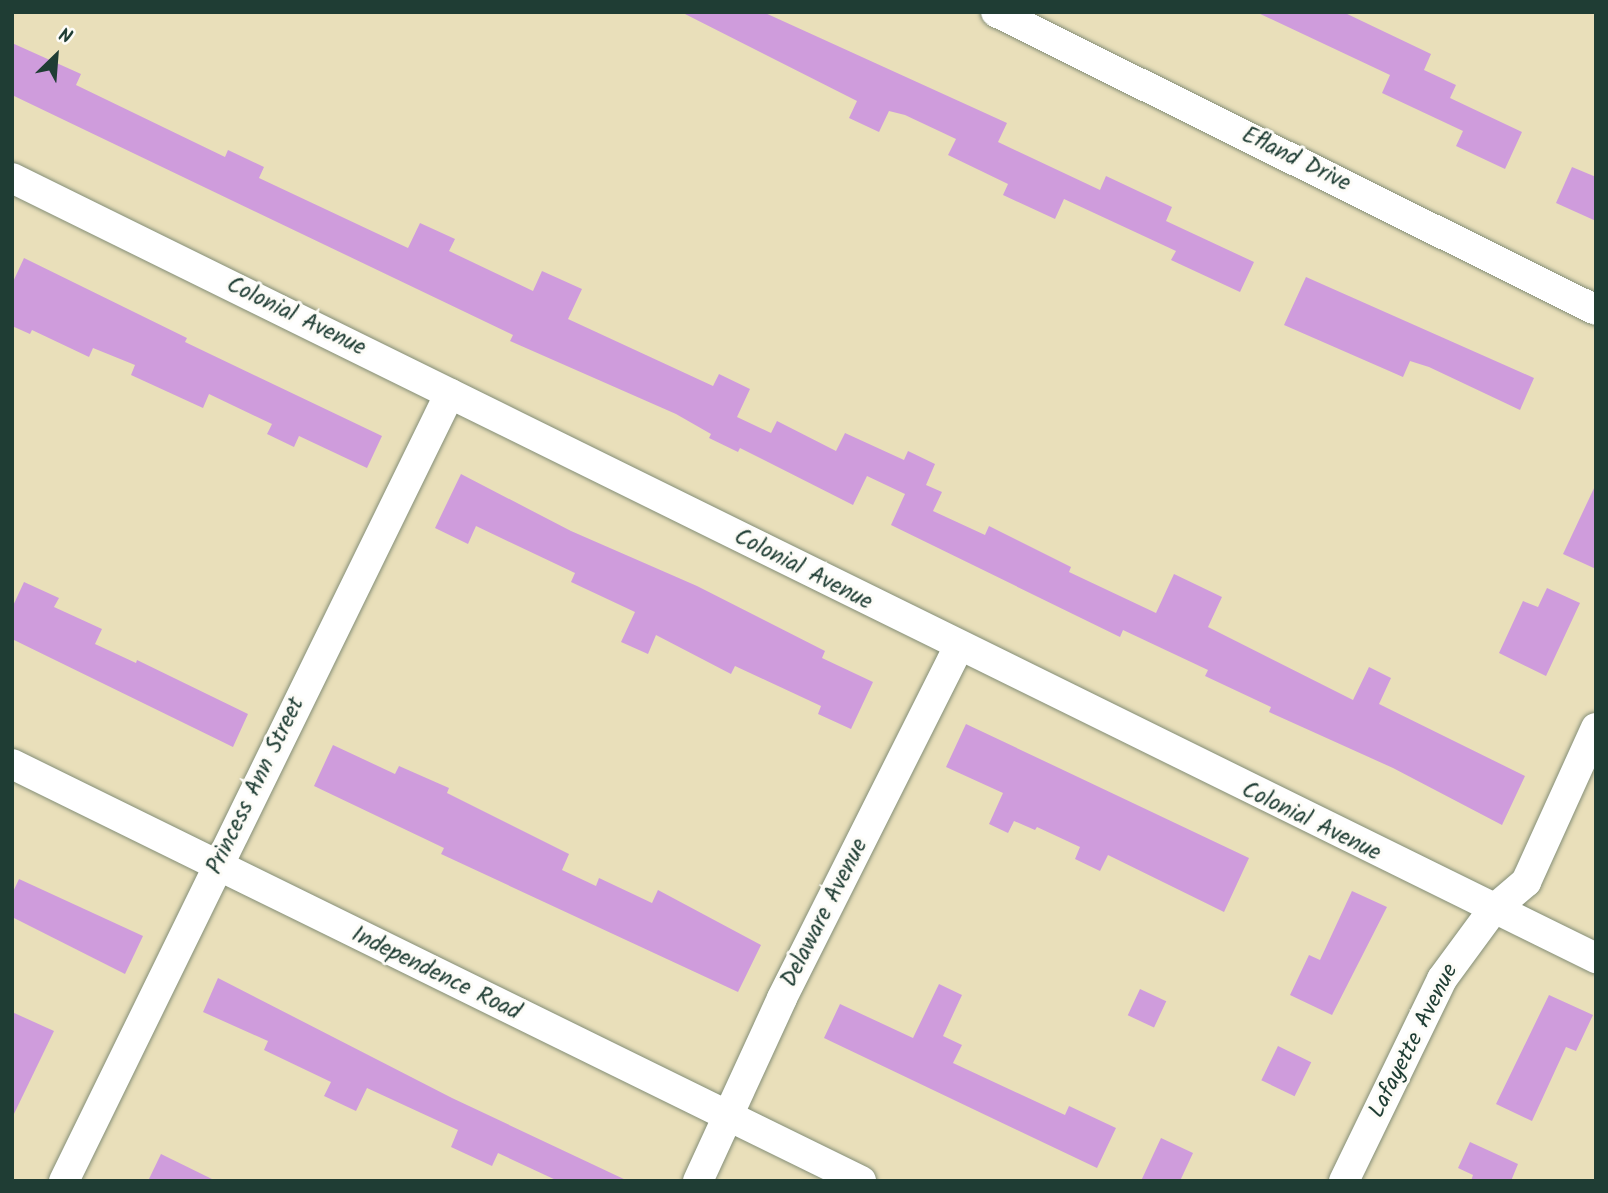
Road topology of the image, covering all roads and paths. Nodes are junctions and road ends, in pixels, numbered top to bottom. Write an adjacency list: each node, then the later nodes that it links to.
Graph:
1 (996, 12): 3 (street, Efland Drive)
2 (12, 178): 4 (street, Colonial Avenue)
3 (1596, 310)
4 (450, 393): 5 (street, Colonial Avenue); 8 (street, Princess Ann Street)
5 (958, 648): 9 (street, Colonial Avenue); 11 (street, Delaware Avenue)
6 (1596, 727): 9 (street, Lafayette Avenue)
7 (12, 764): 8 (street, Independence Road)
8 (217, 866): 11 (street, Independence Road); 12 (street, Princess Ann Street)
9 (1492, 911): 10 (street, Colonial Avenue); 15 (street, Lafayette Avenue)
10 (1596, 958)
11 (728, 1118): 13 (street, Delaware Avenue); 14 (street, Independence Road)
12 (64, 1181)
13 (698, 1181)
14 (861, 1181)
15 (1344, 1181)

